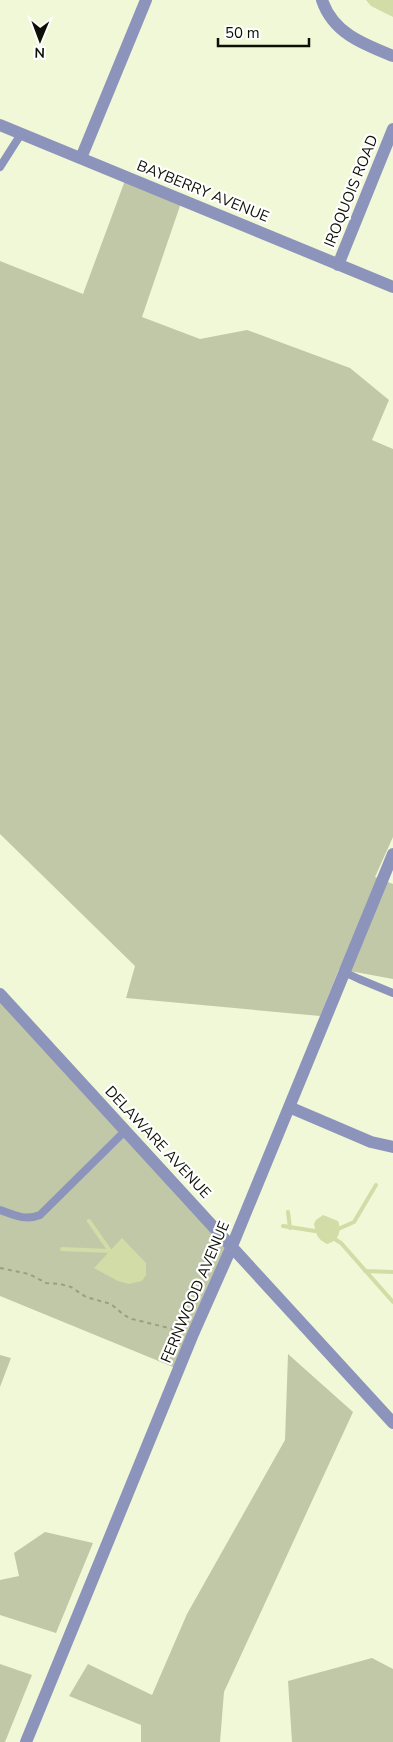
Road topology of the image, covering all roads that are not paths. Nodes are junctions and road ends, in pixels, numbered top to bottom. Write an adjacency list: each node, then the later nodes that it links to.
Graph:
1 (146, 0): 7 (street)
2 (322, 0): 3 (street)
3 (393, 56)
4 (0, 125): 6 (street, BAYBERRY AVENUE)
5 (393, 129): 9 (street, IROQUOIS ROAD)
6 (21, 134): 7 (street, BAYBERRY AVENUE); 8 (lane)
7 (81, 158): 9 (street, BAYBERRY AVENUE)
8 (1, 164)
9 (338, 265): 10 (street, BAYBERRY AVENUE)
10 (393, 287)
11 (393, 854): 12 (street, FERNWOOD AVENUE)
12 (344, 972): 13 (lane); 15 (street, FERNWOOD AVENUE)
13 (393, 992)
14 (0, 994): 16 (street, DELAWARE AVENUE)
15 (289, 1107): 17 (street); 19 (street, FERNWOOD AVENUE)
16 (125, 1131): 18 (lane); 19 (street, DELAWARE AVENUE)
17 (393, 1146)
18 (0, 1210)
19 (232, 1246): 20 (street, DELAWARE AVENUE); 21 (street, FERNWOOD AVENUE)
20 (393, 1423)
21 (26, 1742)

